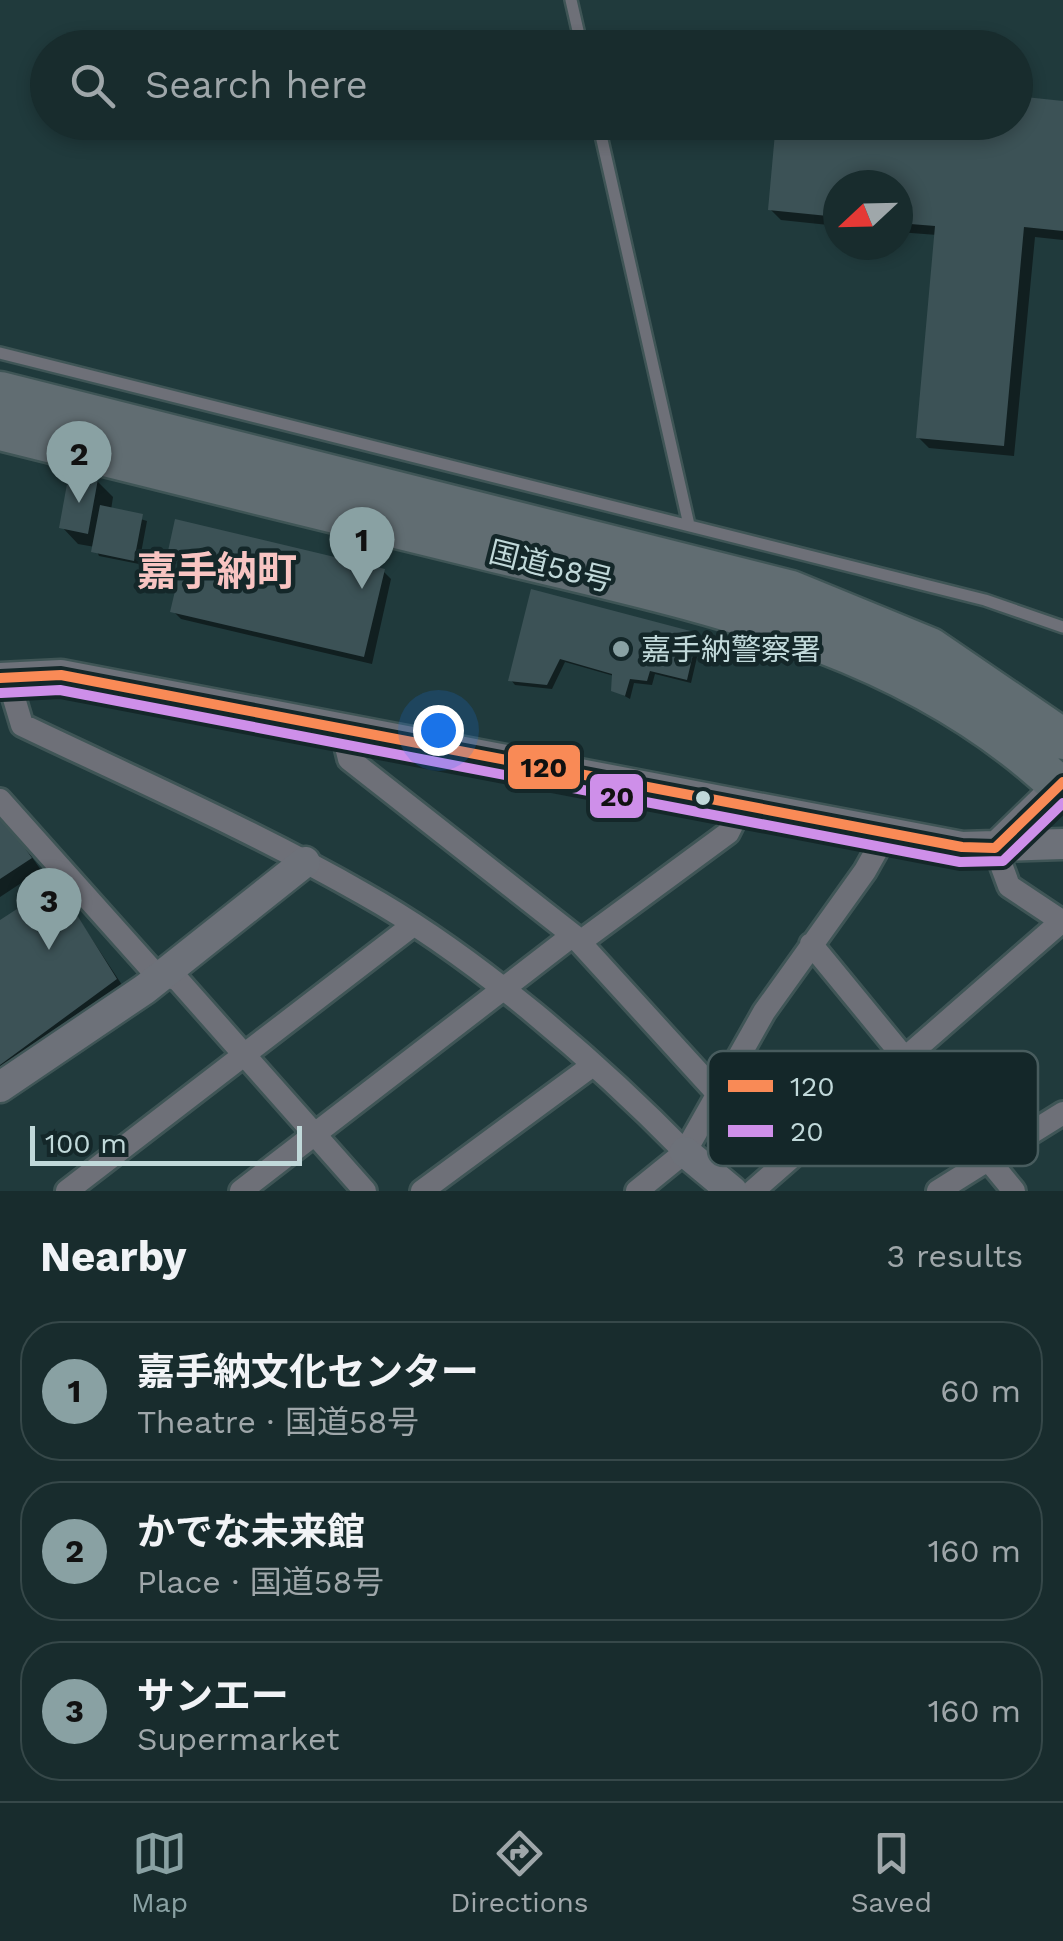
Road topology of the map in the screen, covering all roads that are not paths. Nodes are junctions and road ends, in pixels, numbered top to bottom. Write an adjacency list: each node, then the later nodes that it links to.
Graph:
1 (571, 0): 2 (lane)
2 (578, 30)
3 (602, 140): 7 (lane)
4 (0, 353): 7 (lane)
5 (0, 392): 11 (highway, 国道58号)
6 (0, 430): 12 (highway, 国道58号)
7 (689, 525): 8 (lane)
8 (1063, 628)
9 (4, 676): 10 (street); 18 (street)
10 (342, 730): 14 (street); 21 (street)
11 (1063, 740)
12 (1062, 786): 17 (street)
13 (0, 800): 23 (street)
14 (742, 805): 15 (street); 21 (street)
15 (887, 832): 17 (street); 22 (street)
16 (1063, 844): 17 (street)
17 (996, 848): 19 (street)
18 (304, 862): 20 (street); 23 (street)
19 (1062, 922): 27 (street)
20 (413, 926): 24 (street); 28 (street)
21 (576, 938): 24 (street); 30 (street)
22 (811, 944): 25 (street); 26 (street)
23 (164, 974): 28 (street); 31 (street)
24 (504, 992): 29 (street); 35 (street)
25 (742, 1051)
26 (899, 1051)
27 (916, 1051)
28 (244, 1055): 35 (street); 40 (street)
29 (592, 1065): 36 (street); 43 (street)
30 (708, 1083)
31 (0, 1087)
32 (708, 1112): 36 (street)
33 (1063, 1113): 34 (street)
34 (1038, 1128)
35 (316, 1137): 41 (street); 42 (street)
36 (685, 1152): 44 (street); 45 (street)
37 (782, 1166): 46 (street)
38 (977, 1166): 47 (street)
39 (994, 1166): 48 (street)
40 (67, 1191)
41 (241, 1191)
42 (365, 1191)
43 (422, 1191)
44 (637, 1191)
45 (732, 1191)
46 (753, 1191)
47 (938, 1191)
48 (1014, 1191)

